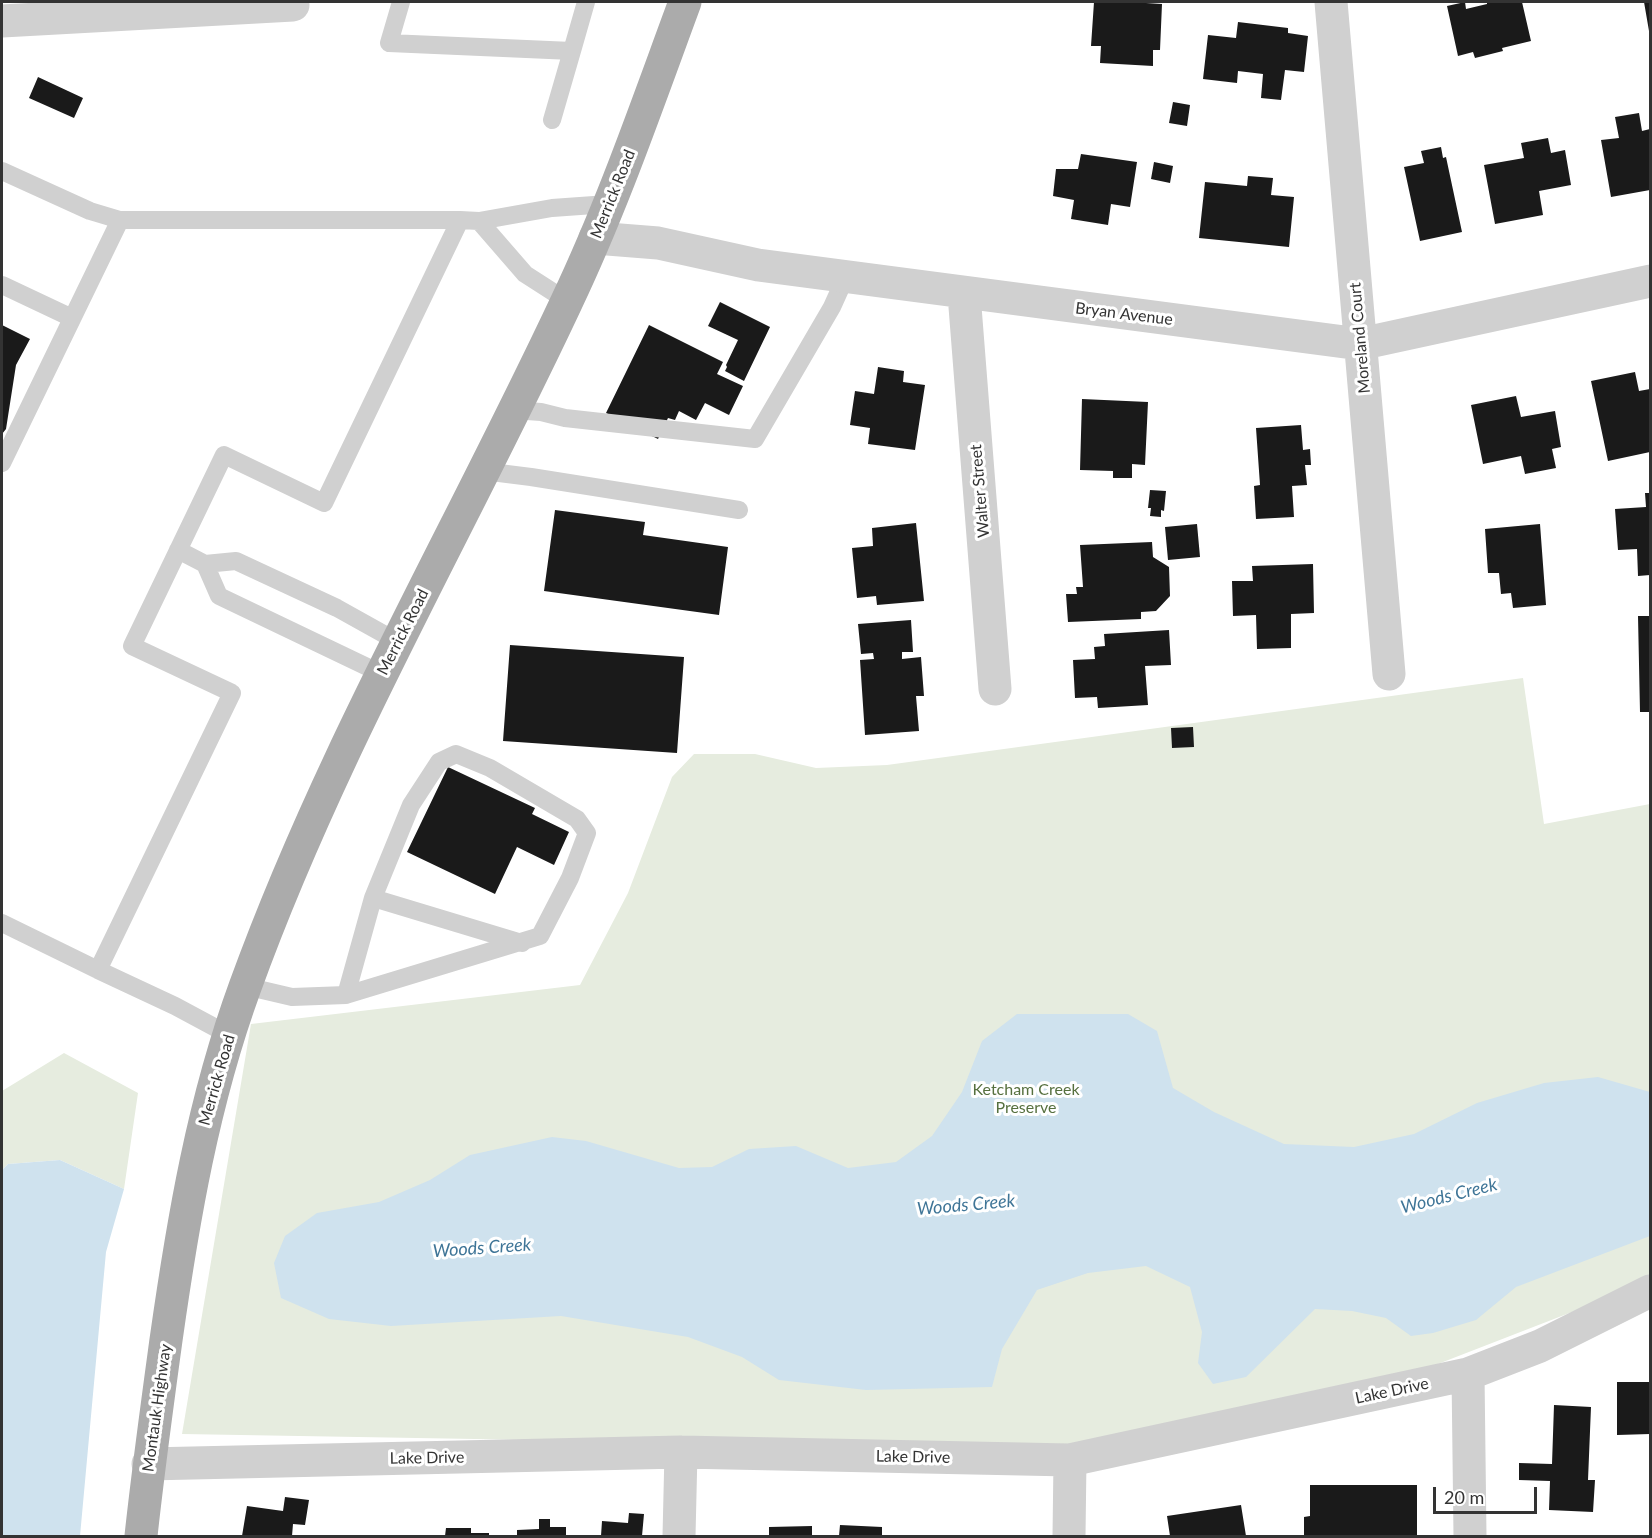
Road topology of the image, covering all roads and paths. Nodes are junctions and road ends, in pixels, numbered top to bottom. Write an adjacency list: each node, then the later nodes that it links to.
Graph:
1 (401, 2): 7 (lane)
2 (586, 2): 7 (lane)
3 (685, 2): 10 (main road, Merrick Road)
4 (1331, 2): 21 (street, Moreland Court)
5 (293, 5): 6 (street)
6 (2, 21)
7 (572, 51): 8 (lane)
8 (552, 120)
9 (2, 171): 11 (lane)
10 (608, 204): 13 (lane); 14 (main road, Merrick Road)
11 (120, 220): 12 (lane); 20 (lane)
12 (460, 220): 13 (lane); 26 (lane)
13 (479, 221): 19 (lane)
14 (595, 238): 15 (street, Bryan Avenue); 19 (main road, Merrick Road)
15 (846, 276): 18 (street, Bryan Avenue); 22 (lane)
16 (1650, 281): 21 (street, Bryan Avenue)
17 (2, 285): 20 (lane)
18 (964, 294): 21 (street, Bryan Avenue); 31 (street, Walter Street)
19 (567, 301): 22 (main road, Merrick Road)
20 (72, 318): 23 (lane)
21 (1360, 345): 30 (street, Moreland Court)
22 (513, 410): 24 (main road, Merrick Road)
23 (2, 463)
24 (483, 471): 25 (lane); 28 (main road, Merrick Road)
25 (739, 510)
26 (178, 550): 27 (lane); 35 (lane)
27 (205, 564): 28 (lane); 29 (lane)
28 (398, 642): 29 (main road, Merrick Road)
29 (382, 674): 36 (main road, Merrick Road)
30 (1389, 674)
31 (995, 689)
32 (373, 898): 34 (lane); 34 (lane); 37 (lane)
33 (2, 923): 35 (lane)
34 (522, 943): 37 (lane)
35 (98, 970): 38 (lane)
36 (245, 986): 37 (lane); 38 (main road, Merrick Road)
37 (346, 995)
38 (230, 1035): 39 (main road, Merrick Road)
39 (173, 1280): 44 (main road, Montauk Highway)
40 (1650, 1291): 41 (street, Lake Drive)
41 (1468, 1374): 43 (street, Lake Drive); 48 (street)
42 (681, 1452): 43 (street, Lake Drive); 44 (street, Lake Drive); 46 (street)
43 (1070, 1460): 47 (street)
44 (148, 1464): 45 (main road, Montauk Highway)
45 (141, 1536)
46 (679, 1536)
47 (1069, 1536)
48 (1470, 1536)

